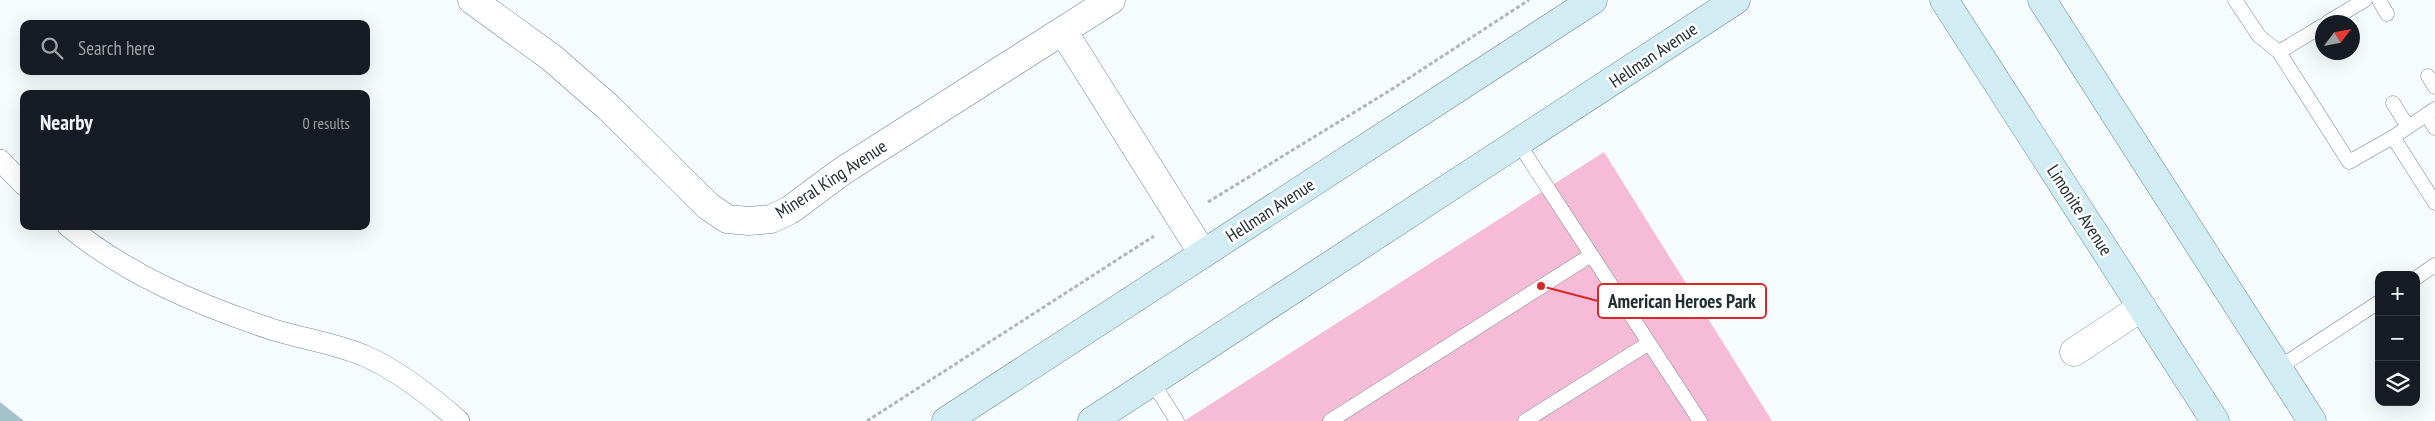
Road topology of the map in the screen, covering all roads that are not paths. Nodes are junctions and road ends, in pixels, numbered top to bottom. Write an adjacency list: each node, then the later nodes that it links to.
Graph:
1 (472, 0): 13 (street, Mineral King Avenue)
2 (1111, 0): 13 (street, Mineral King Avenue)
3 (1594, 0): 25 (main road, Hellman Avenue)
4 (1736, 0): 20 (main road, Hellman Avenue)
5 (1944, 0): 30 (main road, Limonite Avenue)
6 (2042, 0): 33 (main road)
7 (2235, 0): 14 (lane)
8 (2365, 0): 11 (lane)
9 (2378, 0): 10 (lane)
10 (2387, 14)
11 (2343, 15)
12 (2315, 30): 14 (lane)
13 (1063, 31): 25 (street)
14 (2279, 52): 19 (lane)
15 (2393, 103): 17 (lane)
16 (2431, 112): 17 (lane); 18 (lane)
17 (2408, 127): 19 (lane)
18 (2435, 128)
19 (2393, 138): 23 (lane)
20 (1519, 144): 26 (lane); 34 (main road, Hellman Avenue)
21 (0, 160): 22 (street)
22 (20, 181)
23 (2435, 203)
24 (73, 230): 35 (street)
25 (1203, 254): 36 (main road, Hellman Avenue)
26 (1591, 255): 31 (lane); 39 (lane)
27 (2435, 265): 28 (lane)
28 (2420, 275)
29 (2375, 305): 33 (lane)
30 (2142, 307): 32 (street); 42 (main road, Limonite Avenue)
31 (1649, 343): 40 (lane); 41 (lane)
32 (2074, 352)
33 (2278, 368): 43 (main road)
34 (1153, 383): 37 (main road, Hellman Avenue); 38 (lane)
35 (459, 421)
36 (946, 421)
37 (1092, 421)
38 (1177, 421)
39 (1330, 421)
40 (1525, 421)
41 (1700, 421)
42 (2215, 421)
43 (2312, 421)

